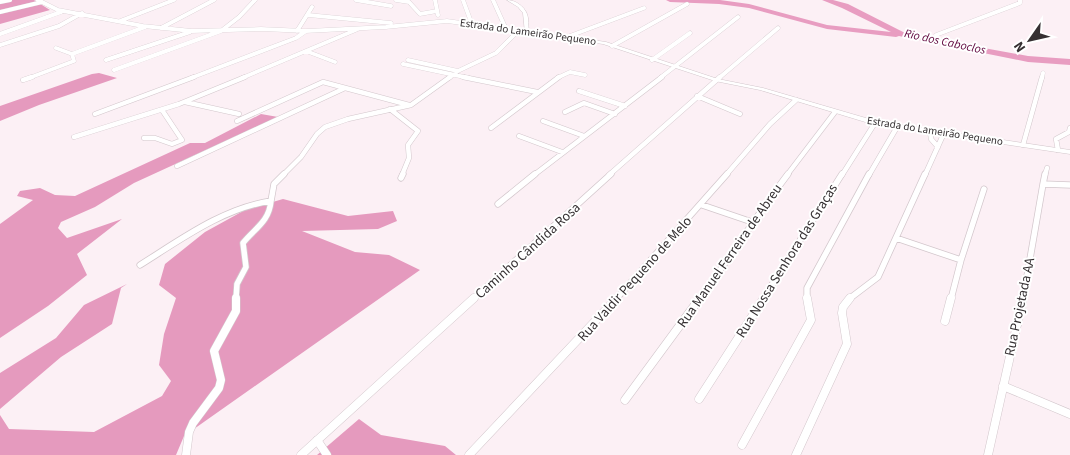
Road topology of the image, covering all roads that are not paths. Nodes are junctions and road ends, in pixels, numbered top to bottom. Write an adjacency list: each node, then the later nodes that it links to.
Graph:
1 (10, 0): 14 (street)
2 (174, 0): 26 (street)
3 (214, 0): 29 (street)
4 (255, 0): 34 (street)
5 (356, 0): 15 (street)
6 (377, 0): 15 (street)
7 (396, 0): 8 (street)
8 (435, 0)
9 (464, 0): 25 (street)
10 (493, 0): 32 (street)
11 (509, 0): 38 (street)
12 (1020, 0): 41 (street)
13 (40, 1): 20 (street, Estrada do Lameirão Pequeno); 21 (street)
14 (0, 2)
15 (373, 3): 17 (street)
16 (687, 4): 44 (street)
17 (391, 6)
18 (312, 8): 23 (street)
19 (644, 8): 42 (street)
20 (63, 11): 22 (street, Estrada do Lameirão Pequeno); 40 (street)
21 (0, 12)
22 (82, 13): 26 (street, Estrada do Lameirão Pequeno); 43 (street)
23 (308, 15): 27 (street); 35 (street)
24 (738, 16): 53 (street)
25 (470, 18)
26 (118, 22): 28 (street, Estrada do Lameirão Pequeno)
27 (391, 23)
28 (147, 26): 29 (street, Estrada do Lameirão Pequeno); 47 (street)
29 (161, 28): 33 (street, Estrada do Lameirão Pequeno)
30 (362, 28): 32 (street, Estrada do Lameirão Pequeno); 36 (street, Estrada do Lameirão Pequeno); 46 (street)
31 (778, 28): 59 (street, Caminho Cândida Rosa)
32 (506, 29): 37 (street, Estrada do Lameirão Pequeno)
33 (192, 31): 34 (street, Estrada do Lameirão Pequeno); 48 (street)
34 (221, 31): 35 (street, Estrada do Lameirão Pequeno); 54 (street)
35 (297, 31): 36 (street, Estrada do Lameirão Pequeno)
36 (306, 31): 72 (street)
37 (518, 31): 38 (street, Estrada do Lameirão Pequeno); 55 (street)
38 (527, 32): 42 (street, Estrada do Lameirão Pequeno)
39 (690, 33): 50 (street)
40 (0, 34)
41 (936, 35)
42 (567, 37): 44 (street, Estrada do Lameirão Pequeno)
43 (1, 44)
44 (612, 46): 50 (street, Estrada do Lameirão Pequeno)
45 (56, 48): 47 (street)
46 (306, 51): 51 (street); 65 (street)
47 (72, 54): 58 (street)
48 (106, 60)
49 (408, 60): 55 (street)
50 (652, 60): 53 (street, Estrada do Lameirão Pequeno)
51 (335, 62)
52 (403, 64): 55 (street)
53 (674, 68): 59 (street, Estrada do Lameirão Pequeno); 67 (street)
54 (114, 70)
55 (456, 73): 62 (street); 66 (street)
56 (1043, 73): 88 (street)
57 (585, 75): 62 (street)
58 (24, 80)
59 (717, 80): 63 (street, Caminho Cândida Rosa); 64 (street, Estrada do Lameirão Pequeno)
60 (345, 88): 66 (street); 76 (street); 93 (street)
61 (579, 91): 67 (street)
62 (538, 92): 80 (street)
63 (697, 96): 75 (street); 111 (street, Caminho Cândida Rosa)
64 (796, 100): 71 (street, Estrada do Lameirão Pequeno); 101 (street, Rua Valdir Pequeno de Melo)
65 (185, 102): 68 (street); 73 (street)
66 (411, 105): 69 (street)
67 (625, 106): 74 (street)
68 (162, 110): 86 (street); 87 (street)
69 (390, 110): 95 (street); 99 (street)
70 (565, 112): 74 (street)
71 (835, 112): 78 (street, Estrada do Lameirão Pequeno); 102 (street, Rua Manuel Ferreira de Abreu)
72 (95, 114)
73 (239, 114)
74 (615, 114): 85 (street)
75 (740, 114)
76 (237, 121)
77 (543, 121): 85 (street)
78 (875, 123): 79 (street, Estrada do Lameirão Pequeno); 108 (street, Rua Nossa Senhora das Graças)
79 (897, 127): 82 (street, Estrada do Lameirão Pequeno); 112 (street)
80 (491, 128)
81 (1070, 128): 90 (street)
82 (930, 131): 83 (street, Estrada do Lameirão Pequeno); 89 (street)
83 (944, 133): 88 (street, Estrada do Lameirão Pequeno); 89 (street)
84 (519, 136): 91 (street)
85 (584, 136): 91 (street)
86 (74, 137)
87 (144, 138)
88 (1024, 145): 90 (street, Estrada do Lameirão Pequeno)
89 (938, 146): 103 (street)
90 (1058, 150): 92 (street, Estrada do Lameirão Pequeno)
91 (562, 152): 100 (street)
92 (1070, 152)
93 (177, 166)
94 (1047, 168): 96 (street, Rua Projetada AA)
95 (400, 178)
96 (1043, 184): 97 (street); 107 (street, Rua Projetada AA)
97 (1070, 185)
98 (984, 189): 104 (street)
99 (271, 201): 105 (street); 113 (street)
100 (498, 204)
101 (702, 205): 102 (street); 116 (street, Rua Valdir Pequeno de Melo)
102 (752, 222): 109 (street, Rua Manuel Ferreira de Abreu)
103 (896, 238): 104 (street); 117 (street)
104 (961, 260): 106 (street)
105 (140, 265)
106 (945, 320)
107 (1003, 386): 110 (street); 118 (street, Rua Projetada AA)
108 (699, 399)
109 (625, 400)
110 (1070, 414)
111 (317, 440): 114 (street, Caminho Cândida Rosa); 115 (street)
112 (742, 446)
113 (186, 455)
114 (301, 455)
115 (327, 455)
116 (469, 455)
117 (796, 455)
118 (988, 455)

